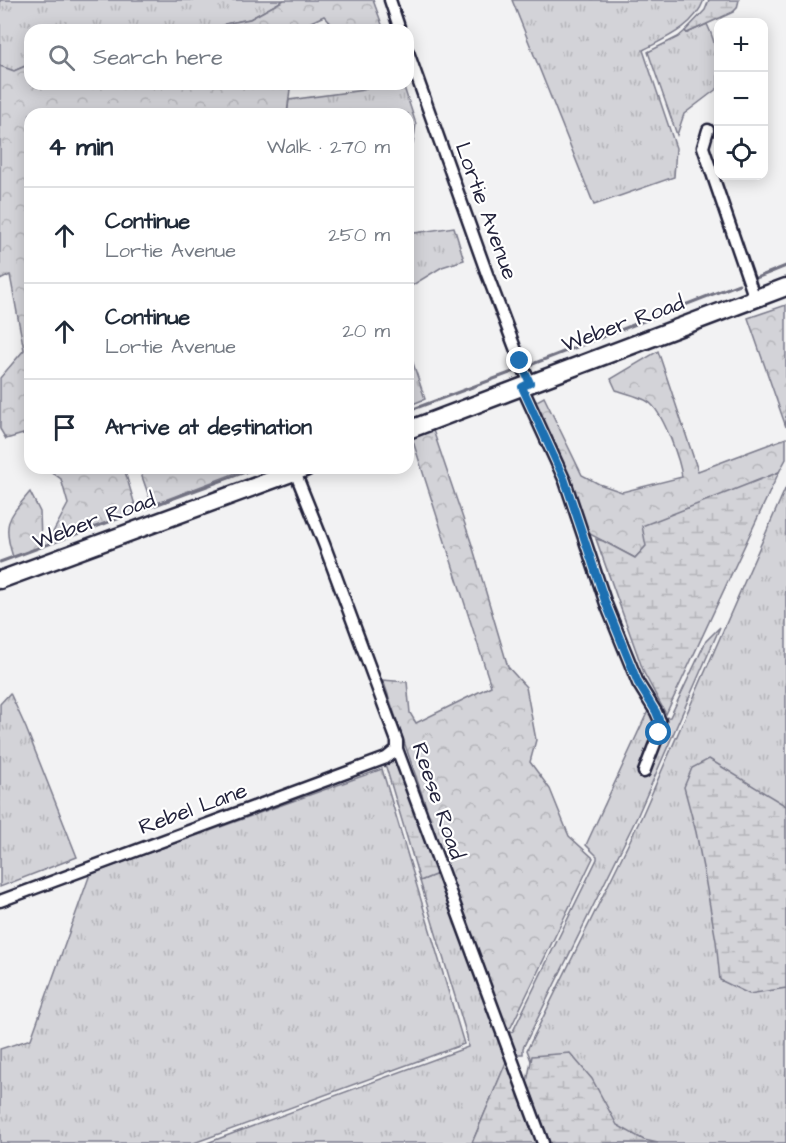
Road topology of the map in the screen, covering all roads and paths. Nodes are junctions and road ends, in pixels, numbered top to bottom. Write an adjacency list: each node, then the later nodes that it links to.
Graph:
1 (390, 0): 2 (street)
2 (398, 24)
3 (414, 69): 7 (street, Lortie Avenue)
4 (708, 130): 6 (street)
5 (786, 287): 6 (street, Weber Road)
6 (756, 299): 7 (street, Weber Road)
7 (526, 385): 8 (street, Weber Road); 13 (street, Lortie Avenue)
8 (414, 428)
9 (289, 474): 11 (street, Weber Road)
10 (301, 474): 12 (street, Reese Road)
11 (0, 580)
12 (397, 749): 14 (street, Rebel Lane); 15 (street, Reese Road)
13 (644, 772)
14 (0, 901)
15 (543, 1143)

